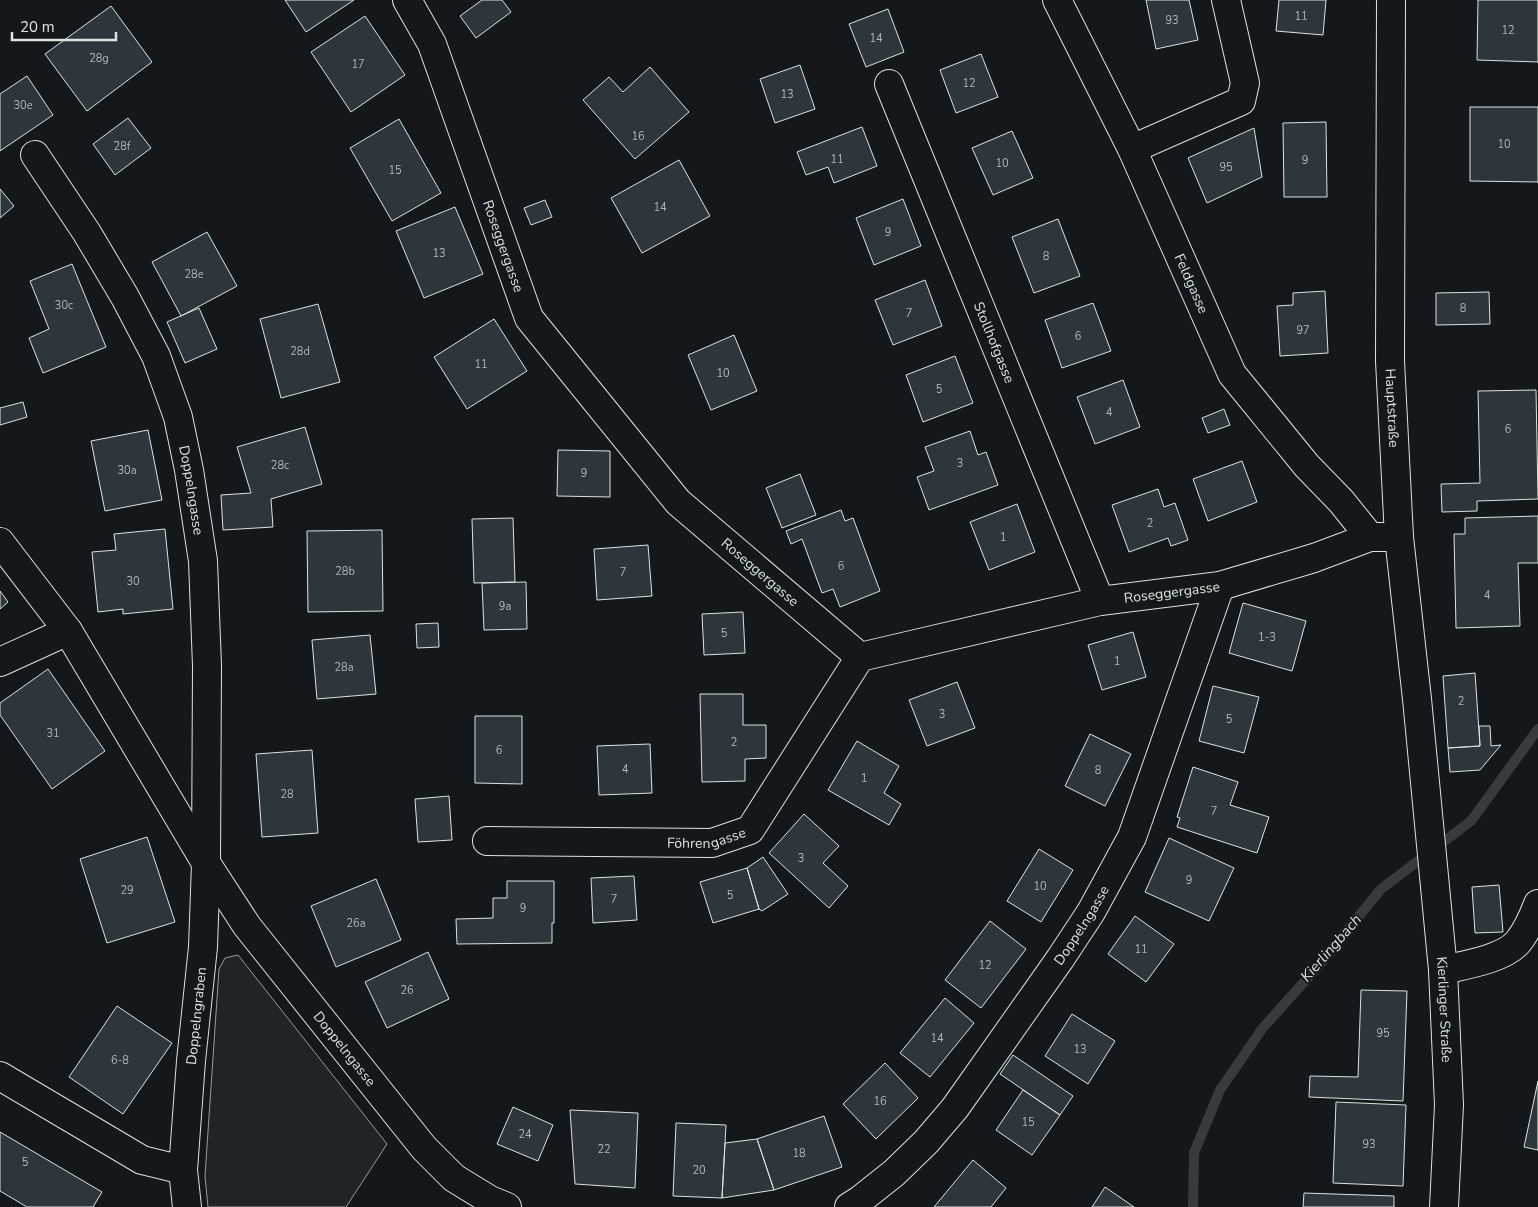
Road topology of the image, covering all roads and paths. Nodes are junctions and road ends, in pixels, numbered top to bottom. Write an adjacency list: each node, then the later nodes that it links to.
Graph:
1 (406, 0): 14 (street, Roseggergasse)
2 (1058, 0): 6 (street, Feldgasse)
3 (1226, 0): 6 (street)
4 (1391, 0): 9 (street, Hauptstraße)
5 (889, 84): 12 (street, Stollhofgasse)
6 (1132, 149): 8 (street, Feldgasse)
7 (35, 155): 18 (street, Doppelngasse)
8 (1370, 537): 9 (street, Roseggergasse); 11 (street, Roseggergasse)
9 (1399, 537): 16 (street, Hauptstraße)
10 (0, 542): 13 (street, Doppelngasse)
11 (1220, 586): 12 (street, Roseggergasse); 25 (street, Doppelngasse)
12 (1100, 600): 14 (street, Roseggergasse)
13 (68, 631): 15 (street); 18 (street, Doppelngasse)
14 (860, 657): 17 (street, Föhrengasse)
15 (0, 662)
16 (1428, 813): 20 (street, Kierlinger Straße)
17 (487, 841)
18 (206, 863): 22 (street, Doppelngraben); 24 (street, Doppelngasse)
19 (1538, 904): 20 (street)
20 (1443, 970): 26 (street, Kierlinger Straße)
21 (0, 1076): 22 (street)
22 (183, 1170): 23 (street, Doppelngraben)
23 (187, 1207)
24 (508, 1207)
25 (849, 1207)
26 (1444, 1207)

